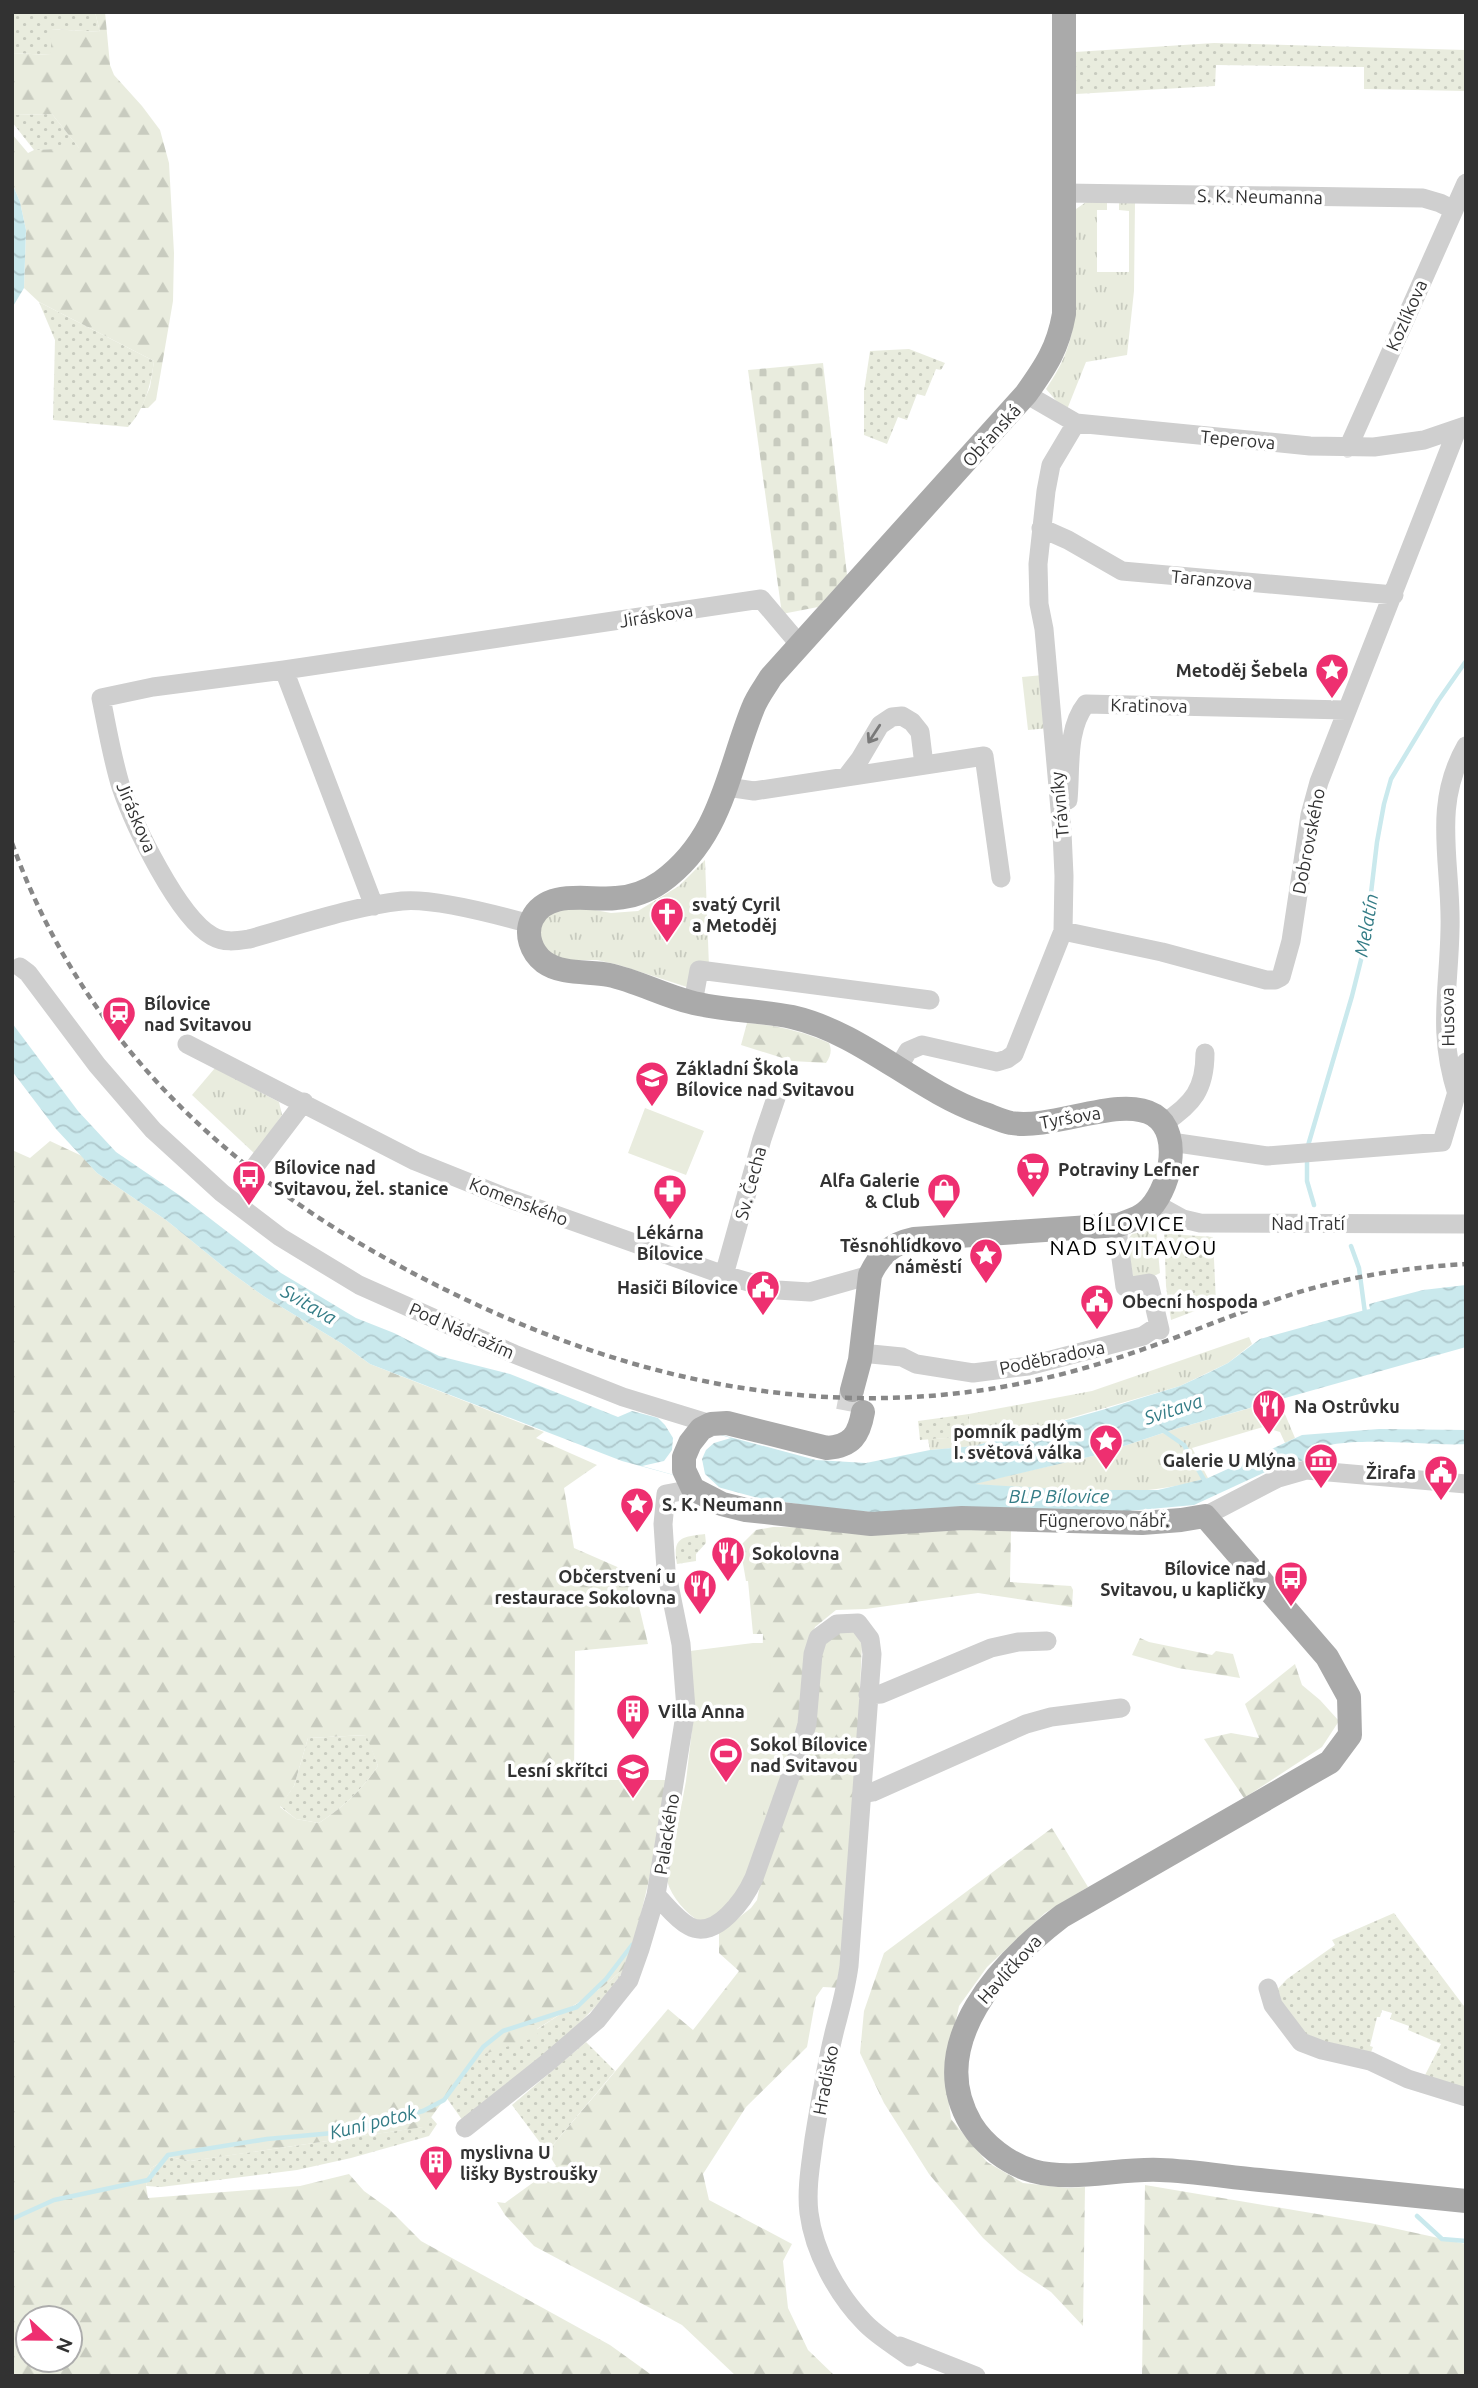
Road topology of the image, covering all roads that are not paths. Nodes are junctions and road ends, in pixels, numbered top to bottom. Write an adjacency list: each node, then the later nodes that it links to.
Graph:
1 (1064, 12): 3 (main road, Obřanská)
2 (1466, 183): 4 (street, Kozlíkova)
3 (1064, 193): 4 (street, S. K. Neumanna); 5 (main road, Obřanská)
4 (1454, 210): 8 (street, Kozlíkova)
5 (1027, 394): 6 (street, Teperova); 11 (main road, Obřanská)
6 (1076, 423): 8 (street, Teperova); 9 (street, Trávníky)
7 (1461, 428): 8 (street, Teperova); 10 (street, Dobrovského)
8 (1348, 448)
9 (1041, 528): 10 (street, Taranzova); 18 (street, Trávníky)
10 (1394, 595): 13 (street, Dobrovského)
11 (800, 645): 12 (street, Jiráskova); 17 (main road, Obřanská)
12 (285, 670): 20 (street); 20 (street, Jiráskova)
13 (1346, 710): 18 (street, Kratinova); 22 (street, Dobrovského)
14 (1466, 746): 31 (street, Husova)
15 (924, 765): 16 (street); 16 (street, one-way to 16); 19 (street)
16 (847, 776): 17 (street)
17 (727, 787): 21 (main road, Obřanská)
18 (1062, 832): 22 (street, Trávníky)
19 (1001, 878)
20 (374, 906): 21 (street, Jiráskova)
21 (530, 924): 25 (main road, Tyršova)
22 (1063, 930): 29 (street, Trávníky)
23 (20, 967): 41 (street, Pod Nádražím)
24 (930, 1000): 25 (street)
25 (693, 1003): 29 (main road, Tyršova)
26 (187, 1044): 32 (street, Komenského)
27 (1205, 1054): 33 (street)
28 (1466, 1062): 31 (street)
29 (898, 1068): 33 (main road, Tyršova)
30 (778, 1092): 38 (street, Sv. Čecha)
31 (1457, 1094): 33 (street)
32 (304, 1102): 34 (street); 38 (street, Komenského)
33 (1168, 1133): 35 (main road)
34 (256, 1165)
35 (1154, 1203): 36 (main road); 37 (street, Nad Tratí)
36 (1119, 1224): 39 (main road); 40 (street, Poděbradova)
37 (1466, 1224)
38 (724, 1275): 39 (street, Komenského)
39 (870, 1275): 40 (main road)
40 (860, 1356): 41 (main road)
41 (706, 1427): 42 (main road)
42 (691, 1484): 44 (main road, Fügnerovo nábř.); 49 (street, Palackého)
43 (1466, 1484): 44 (street, Fügnerovo nábř.)
44 (1205, 1516): 53 (main road, Havlíčkova)
45 (1047, 1641): 46 (street)
46 (868, 1695): 48 (street, Hradisko); 49 (street, Hradisko)
47 (1121, 1708): 48 (street)
48 (862, 1794): 54 (street, Hradisko)
49 (656, 1895): 52 (street, Palackého)
50 (1268, 1988): 51 (street)
51 (1466, 2097)
52 (465, 2128)
53 (1466, 2201)
54 (889, 2342): 55 (street, Hradisko); 56 (street, Hradisko)
55 (910, 2357)
56 (976, 2376)

